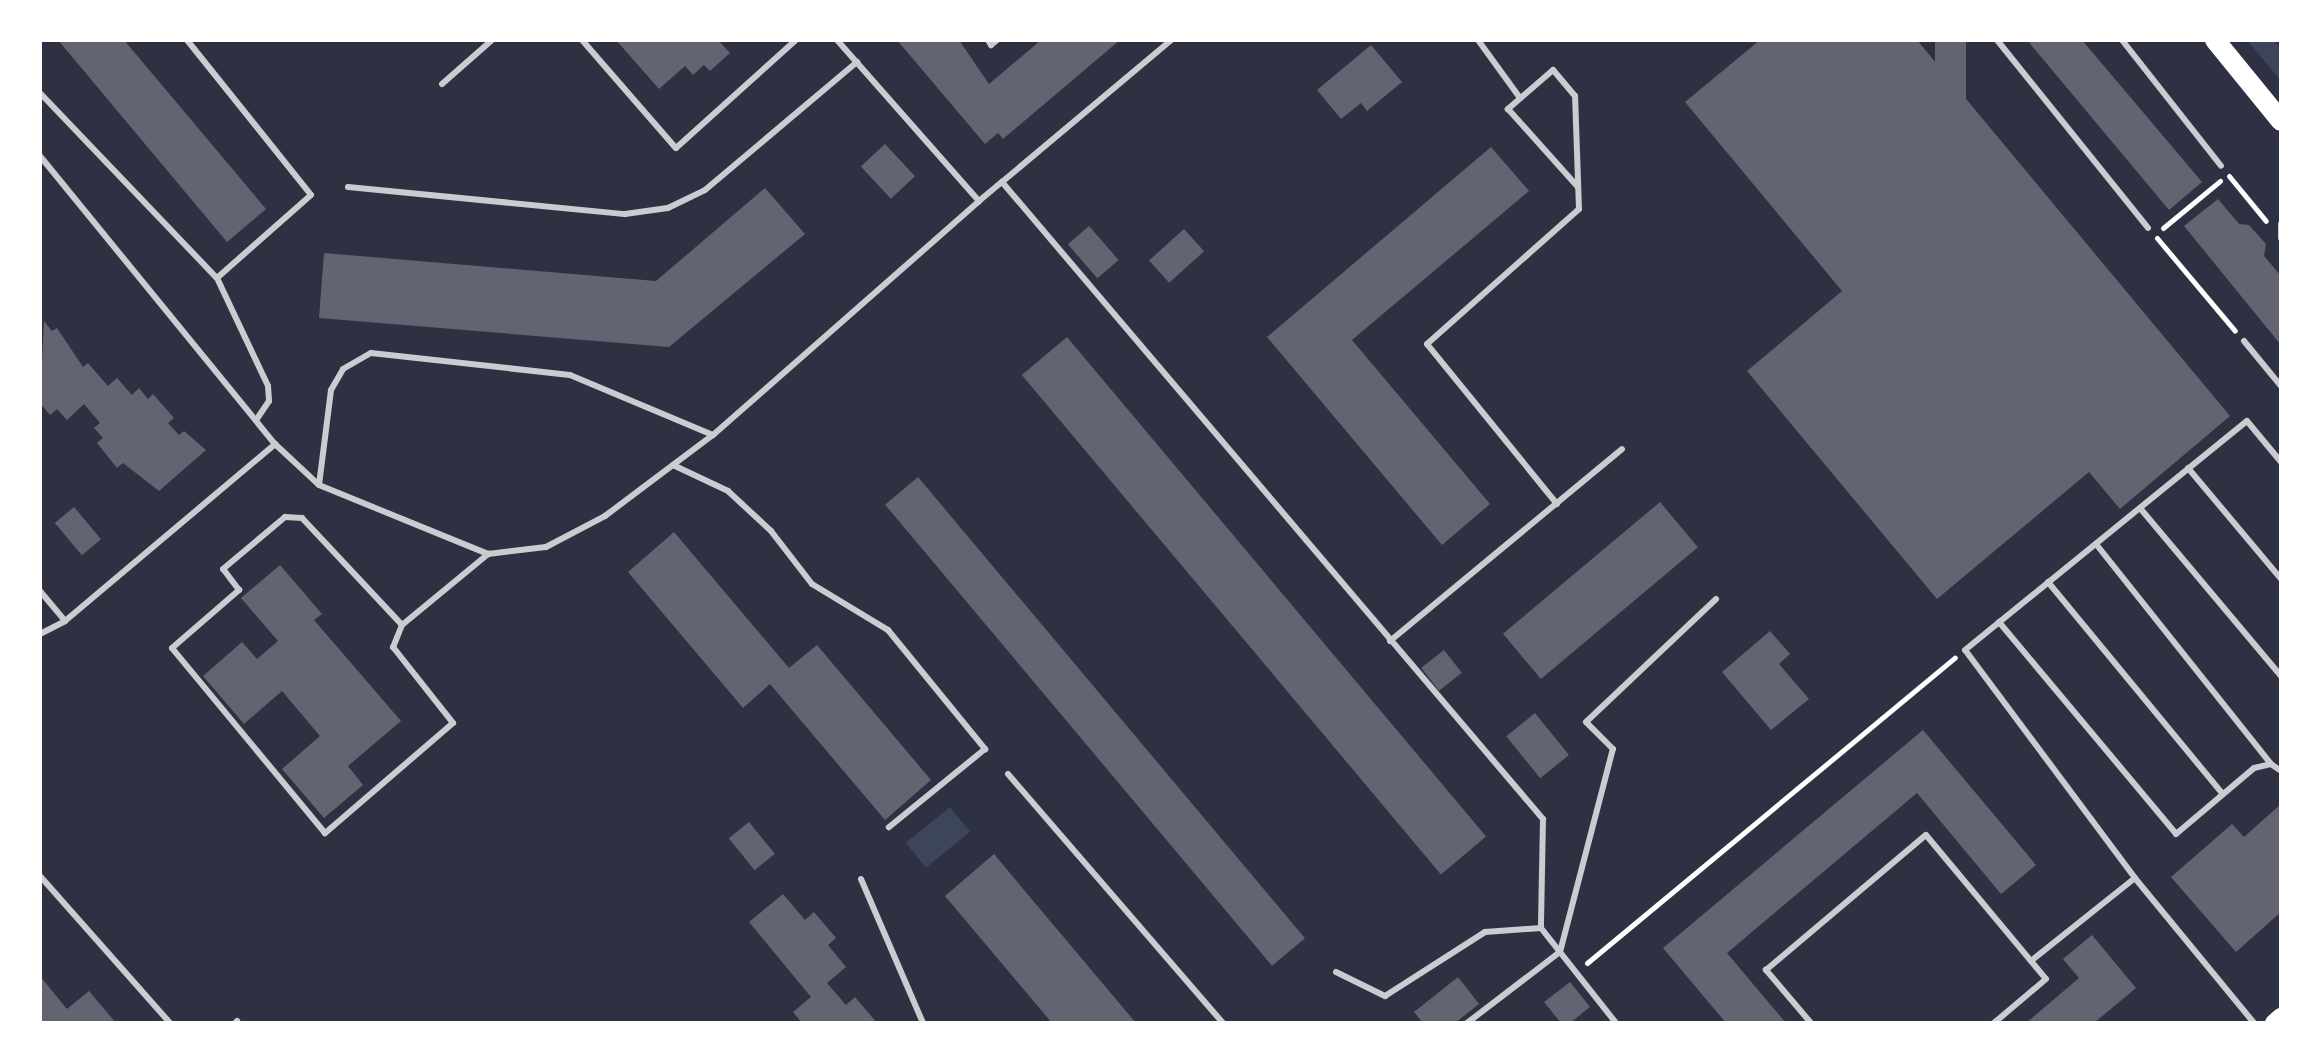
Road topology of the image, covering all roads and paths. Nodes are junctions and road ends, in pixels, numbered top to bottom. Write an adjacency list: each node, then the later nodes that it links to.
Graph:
1 (187, 40): 29 (lane)
2 (492, 40): 14 (lane)
3 (582, 40): 4 (lane)
4 (796, 40)
5 (837, 40): 13 (lane)
6 (988, 40): 7 (lane)
7 (997, 40)
8 (1171, 40): 21 (lane)
9 (1478, 40): 16 (lane)
10 (1997, 40): 26 (lane)
11 (2122, 40): 19 (lane)
12 (2215, 40): 17 (highway)
13 (857, 62): 22 (lane); 24 (lane)
14 (442, 84)
15 (40, 93): 29 (lane)
16 (1520, 98): 23 (lane); 23 (lane)
17 (2281, 121)
18 (40, 156): 32 (lane)
19 (2221, 166): 20 (path)
20 (2227, 175): 27 (path); 28 (path)
21 (1002, 182): 24 (lane); 52 (lane)
22 (348, 187)
23 (1578, 187): 40 (lane)
24 (979, 201): 33 (lane)
25 (2281, 224): 28 (lane)
26 (2148, 228): 27 (path)
27 (2155, 235): 30 (path)
28 (2279, 236)
29 (217, 278): 32 (lane)
30 (2244, 341): 31 (lane)
31 (2281, 386)
32 (257, 419): 34 (lane)
33 (713, 435): 37 (lane); 39 (lane)
34 (275, 444): 39 (lane); 48 (lane)
35 (1622, 449): 40 (lane)
36 (2281, 462): 38 (lane)
37 (673, 465): 43 (lane); 59 (lane)
38 (2188, 468): 41 (lane); 44 (lane)
39 (319, 485): 43 (lane)
40 (1557, 504): 52 (lane)
41 (2140, 508): 42 (lane); 54 (lane)
42 (2096, 544): 45 (lane); 55 (lane)
43 (488, 554): 50 (lane)
44 (2281, 579)
45 (2048, 582): 49 (lane); 58 (lane)
46 (40, 591): 48 (lane)
47 (1716, 599): 64 (lane)
48 (65, 621): 51 (lane)
49 (1999, 622): 53 (lane); 58 (lane)
50 (402, 625): 50 (lane)
51 (40, 634)
52 (1390, 641): 63 (lane)
53 (1965, 650): 61 (lane); 67 (path)
54 (2281, 676)
55 (2271, 764): 56 (lane); 58 (lane)
56 (2281, 771)
57 (1008, 774): 71 (lane)
58 (2222, 793)
59 (889, 827)
60 (40, 876): 69 (lane)
61 (2135, 878): 65 (lane); 76 (lane)
62 (861, 879): 70 (lane)
63 (1541, 928): 64 (lane); 66 (lane)
64 (1560, 952): 67 (lane); 72 (lane)
65 (2031, 961): 74 (lane); 75 (lane)
66 (1336, 972)
67 (1576, 972): 73 (lane)
68 (2281, 1017): 77 (main road)
69 (170, 1023)
70 (923, 1023)
71 (1223, 1023)
72 (1467, 1023)
73 (1616, 1023)
74 (1811, 1023)
75 (1994, 1023)
76 (2254, 1023)
77 (2274, 1023)

